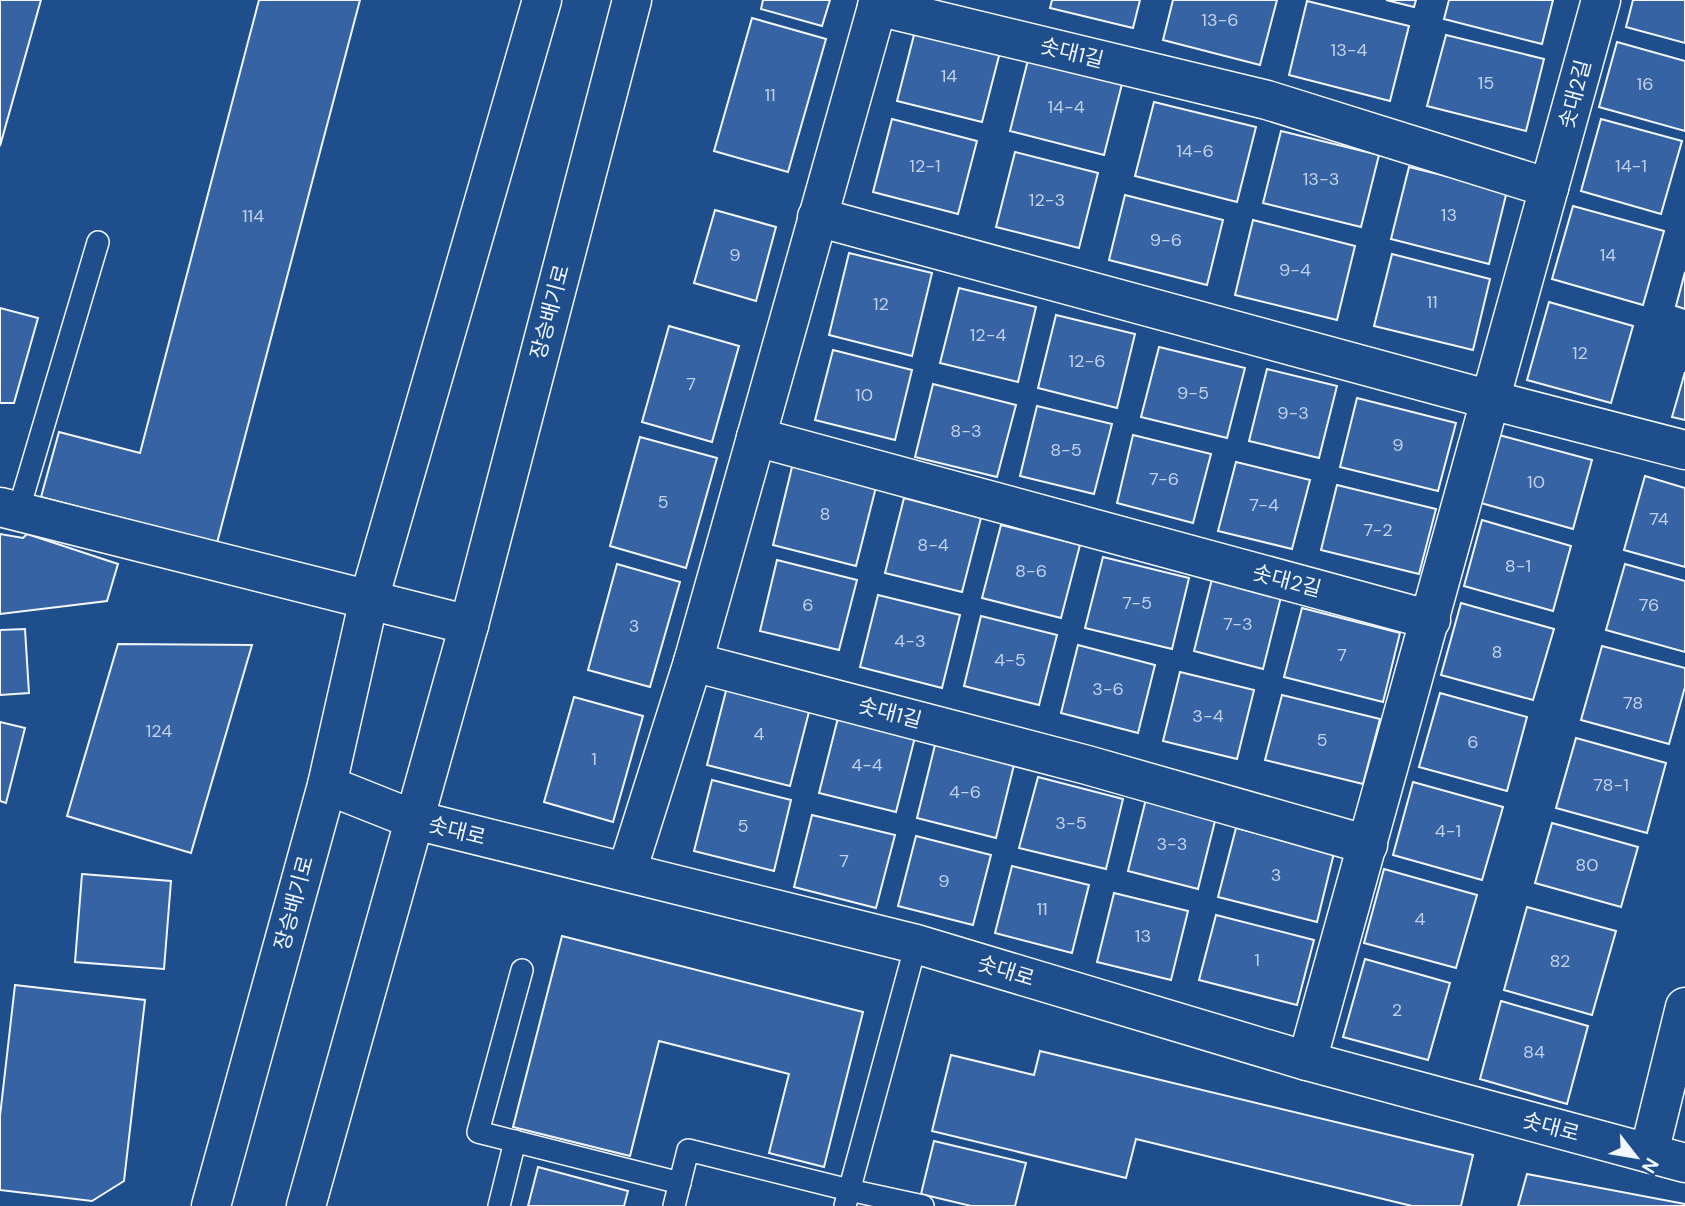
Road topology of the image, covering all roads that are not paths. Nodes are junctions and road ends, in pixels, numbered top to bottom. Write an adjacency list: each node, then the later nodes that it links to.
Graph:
1 (542, 0): 12 (street, 장승배기로)
2 (632, 0): 14 (street, 장승배기로)
3 (1601, 0): 5 (street, 솟대2길)
4 (878, 3): 5 (street, 솟대1길); 6 (street, 솟대1길)
5 (1549, 188): 8 (street, 솟대2길)
6 (817, 217): 8 (street); 9 (street, 솟대1길)
7 (98, 242): 11 (lane)
8 (1491, 400): 10 (street); 13 (street, 솟대2길)
9 (756, 436): 13 (street, 솟대2길); 15 (street, 솟대1길)
10 (1685, 450)
11 (9, 510): 12 (street)
12 (369, 598): 14 (street); 16 (street, 장승배기로)
13 (1431, 620): 18 (street, 솟대2길)
14 (469, 625): 17 (street, 장승배기로)
15 (693, 662): 18 (street, 솟대1길); 19 (street, 솟대1길)
16 (327, 785): 17 (street, 솟대로); 29 (street, 장승배기로)
17 (415, 820): 19 (street, 솟대로); 30 (street, 장승배기로)
18 (1368, 845): 23 (street, 솟대2길)
19 (627, 871): 20 (street, 솟대로)
20 (916, 944): 23 (street, 솟대로); 28 (lane)
21 (522, 970): 24 (lane)
22 (1685, 1007): 25 (street)
23 (1307, 1061): 25 (street, 솟대로)
24 (516, 1141): 27 (lane); 31 (lane)
25 (1649, 1153): 26 (street, 솟대로)
26 (1685, 1163)
27 (680, 1183): 28 (lane); 32 (lane)
28 (847, 1198): 33 (lane)
29 (211, 1206)
30 (306, 1206)
31 (499, 1206)
32 (674, 1206)
33 (923, 1206)

